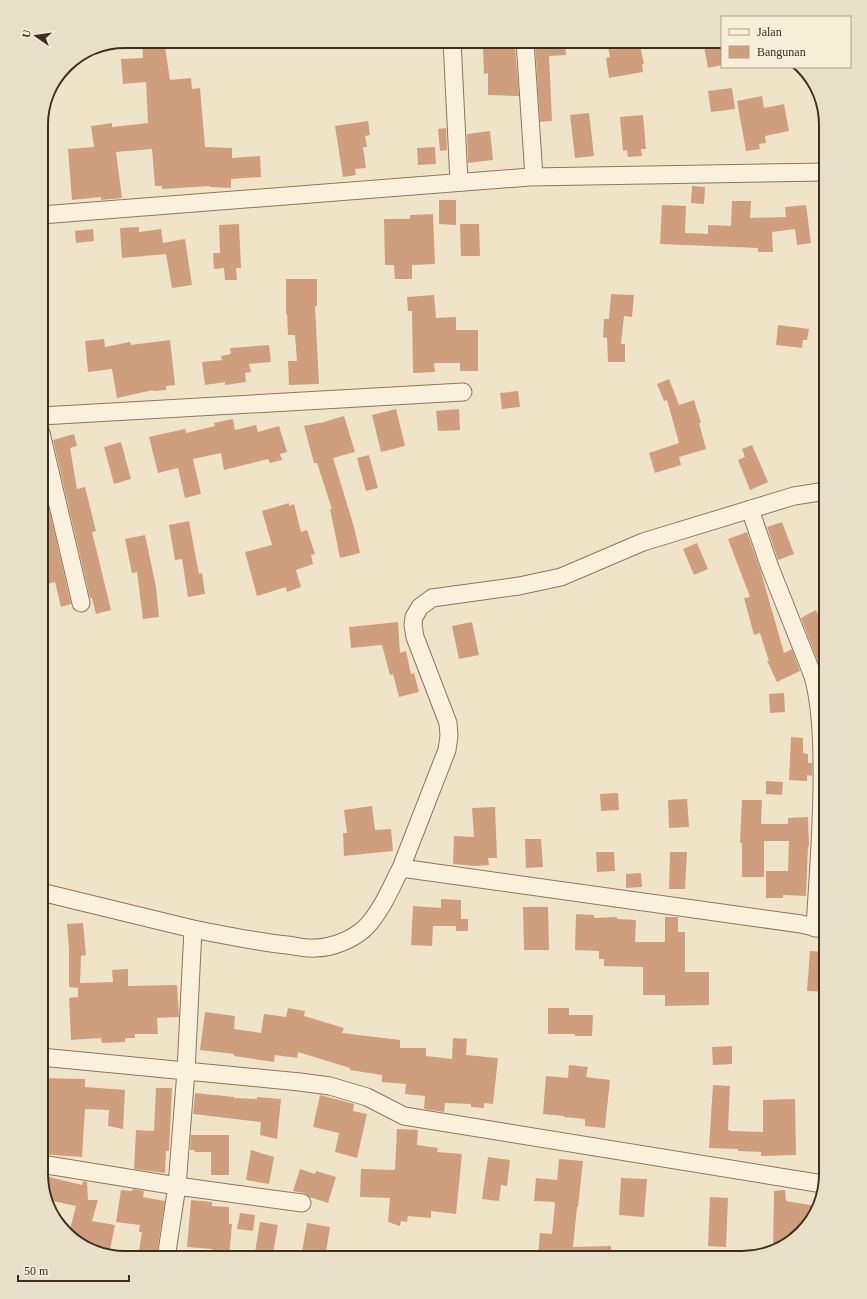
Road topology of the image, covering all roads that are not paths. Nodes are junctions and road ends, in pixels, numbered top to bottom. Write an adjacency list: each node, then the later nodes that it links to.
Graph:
1 (452, 48): 5 (street)
2 (525, 48): 4 (street)
3 (819, 172): 4 (street)
4 (534, 177): 5 (street)
5 (459, 182): 6 (street)
6 (48, 213)
7 (463, 392): 8 (street)
8 (48, 416)
9 (48, 463): 12 (street)
10 (819, 492): 11 (street)
11 (750, 509): 13 (street); 14 (street)
12 (81, 603)
13 (819, 704)
14 (401, 868): 16 (street); 17 (street)
15 (48, 894): 16 (street)
16 (194, 929): 19 (street)
17 (819, 929)
18 (48, 1058): 19 (street)
19 (186, 1071): 21 (street); 22 (street)
20 (48, 1165): 22 (street)
21 (818, 1183)
22 (177, 1186): 23 (street); 24 (street)
23 (302, 1203)
24 (167, 1251)

